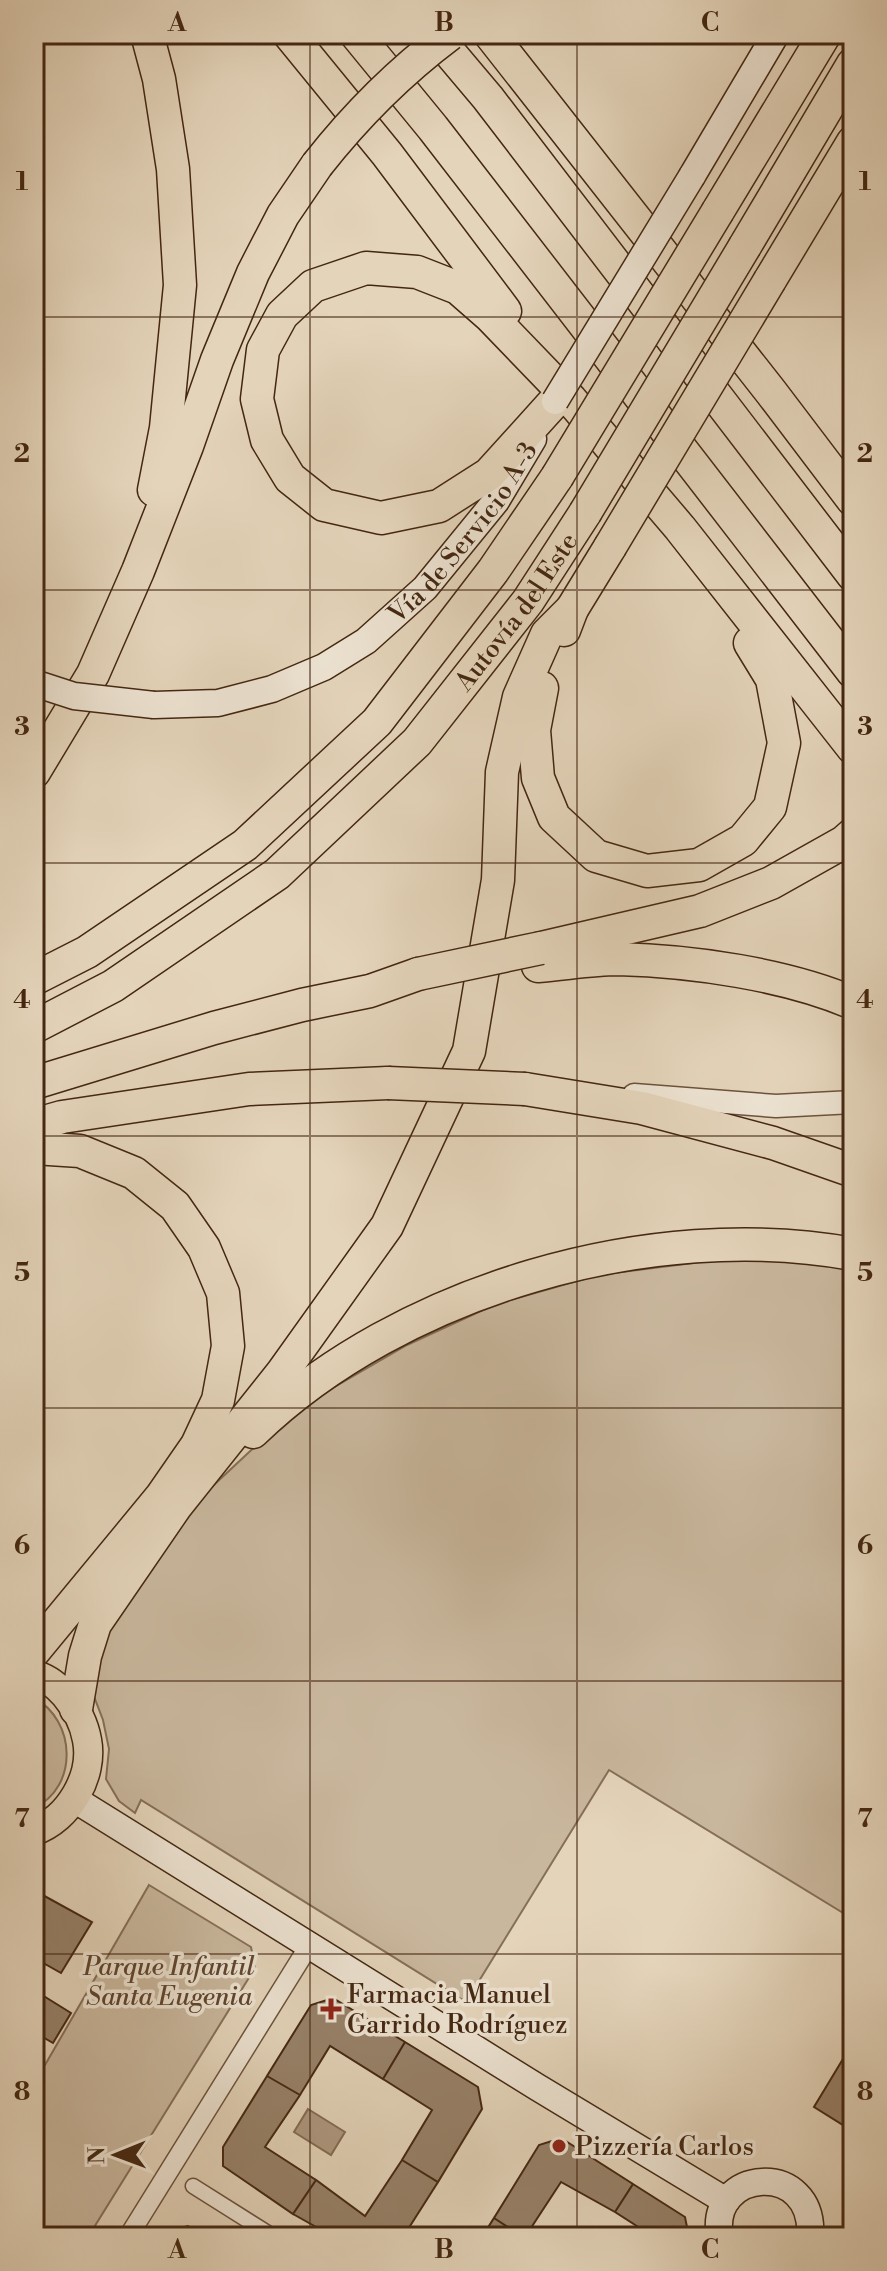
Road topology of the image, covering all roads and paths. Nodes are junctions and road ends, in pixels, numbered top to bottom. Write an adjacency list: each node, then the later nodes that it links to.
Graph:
1 (147, 34): 17 (highway)
2 (289, 34): 14 (highway)
3 (346, 34): 12 (highway)
4 (356, 34): 12 (highway)
5 (434, 34): 11 (highway)
6 (449, 34): 11 (highway); 17 (highway, bridge)
7 (490, 34): 15 (highway)
8 (776, 34): 14 (main road, Vía de Servicio A-3, bridge)
9 (825, 34): 26 (highway, Autovía del Este, bridge)
10 (853, 64): 28 (highway, Autovía del Este, bridge)
11 (488, 98): 18 (highway)
12 (433, 128): 20 (highway)
13 (853, 142): 19 (highway, bridge)
14 (563, 401): 14 (highway); 16 (highway); 21 (main road, Vía de Servicio A-3, bridge)
15 (853, 500)
16 (680, 528): 19 (highway); 22 (highway)
17 (138, 571): 23 (highway)
18 (853, 575)
19 (572, 609): 36 (highway)
20 (853, 672)
21 (34, 683)
22 (853, 748)
23 (34, 772)
24 (848, 838): 25 (highway)
25 (540, 957): 27 (highway); 29 (highway)
26 (34, 979)
27 (853, 1003)
28 (34, 1027)
29 (34, 1083)
30 (525, 1089): 31 (street); 32 (highway, bridge); 34 (highway)
31 (853, 1102)
32 (34, 1125)
33 (34, 1148): 37 (highway)
34 (853, 1171)
35 (853, 1254): 36 (highway)
36 (176, 1506): 39 (highway)
37 (34, 1651)
38 (34, 1675): 39 (main road)
39 (76, 1709): 40 (main road)
40 (74, 1799): 41 (main road); 42 (main road)
41 (34, 1831)
42 (310, 1944): 44 (main road); 45 (street)
43 (193, 2186): 46 (street)
44 (726, 2201): 47 (main road); 48 (main road)
45 (128, 2237)
46 (274, 2237)
47 (720, 2237)
48 (810, 2237)

